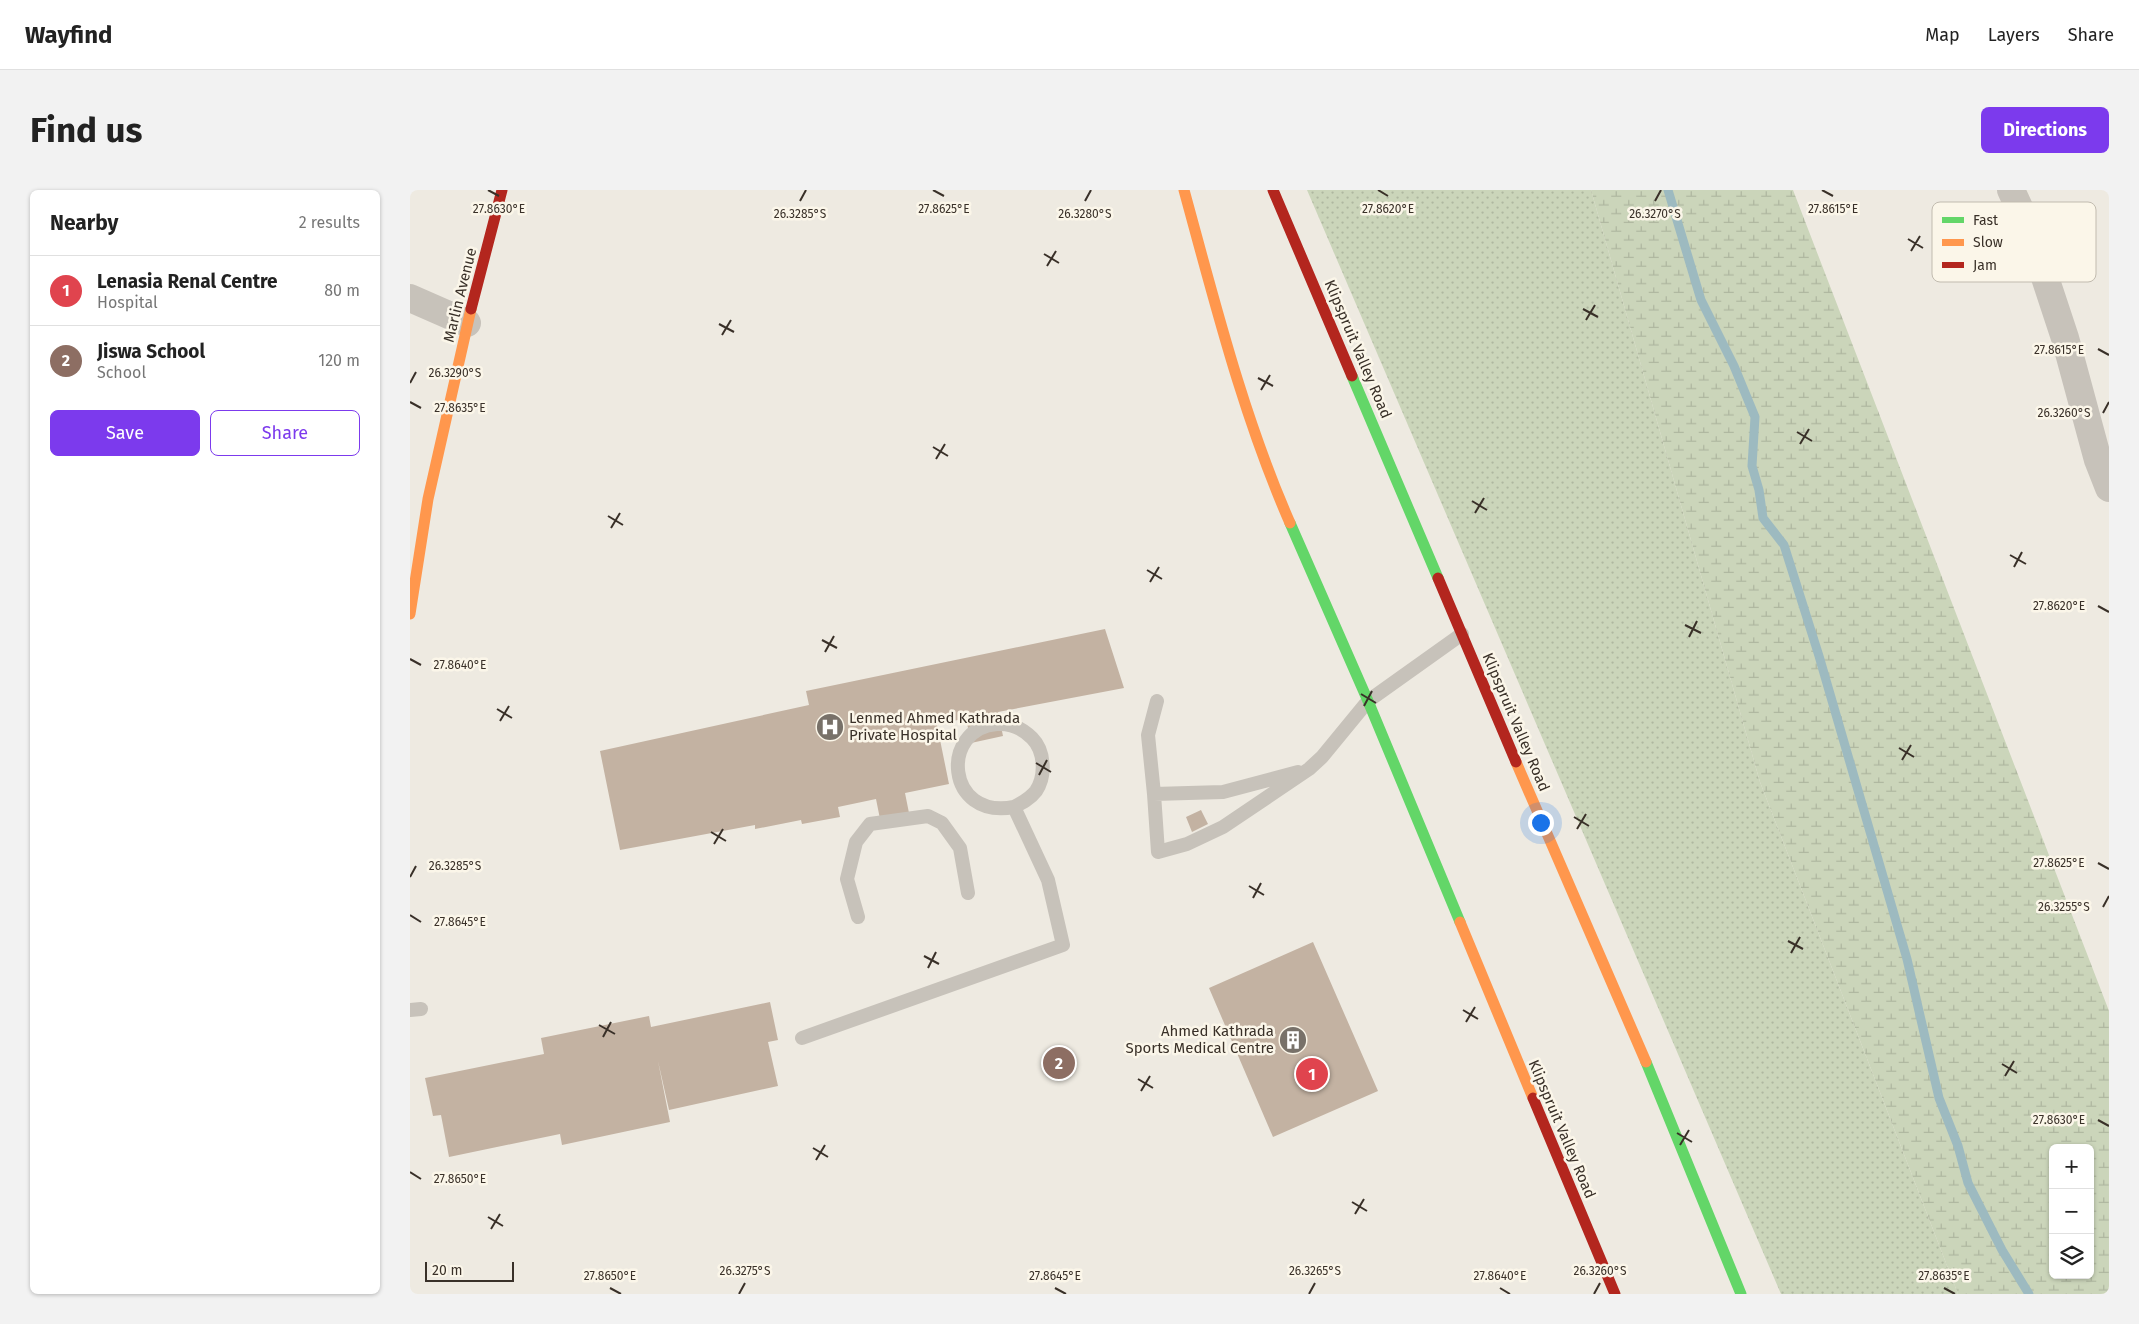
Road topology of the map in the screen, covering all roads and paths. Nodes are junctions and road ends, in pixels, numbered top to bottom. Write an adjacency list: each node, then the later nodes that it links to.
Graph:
1 (502, 190): 8 (main road, Marlin Avenue)
2 (1184, 190): 13 (main road, Klipspruit Valley Road)
3 (1273, 190): 11 (main road, Klipspruit Valley Road)
4 (2012, 190): 5 (street)
5 (2017, 202)
6 (2047, 282): 9 (street)
7 (410, 298): 8 (street)
8 (467, 323): 10 (main road, Marlin Avenue)
9 (2109, 488)
10 (410, 614)
11 (1462, 634): 13 (lane); 21 (main road, Klipspruit Valley Road)
12 (1157, 701): 15 (lane)
13 (1368, 701): 14 (lane); 20 (main road, Klipspruit Valley Road)
14 (1309, 769): 15 (lane); 15 (lane)
15 (1154, 794)
16 (1014, 807): 16 (lane); 19 (lane)
17 (968, 894): 18 (lane)
18 (858, 916)
19 (802, 1038)
20 (1615, 1294)
21 (1740, 1294)

